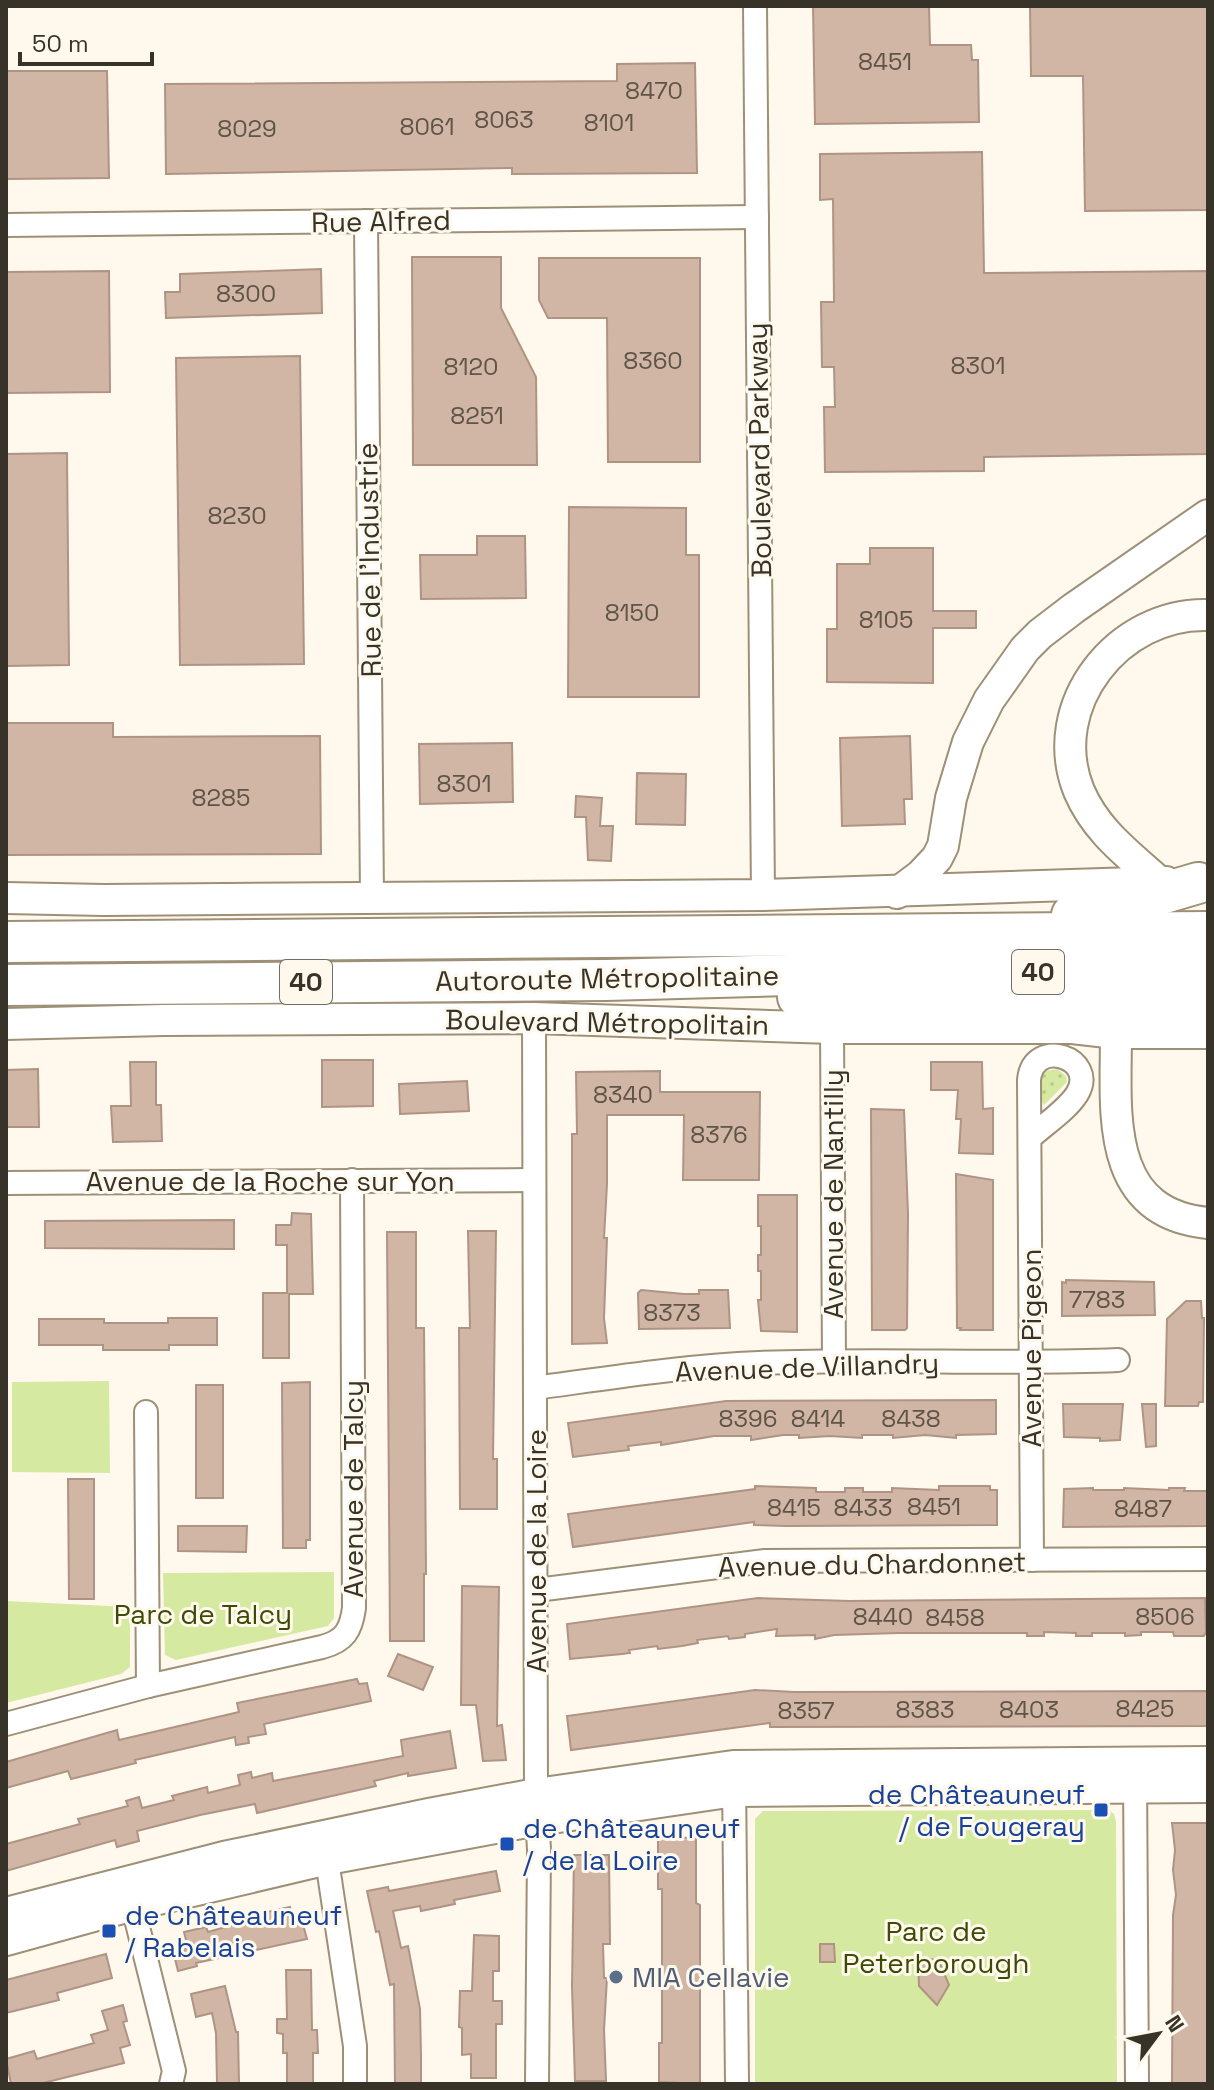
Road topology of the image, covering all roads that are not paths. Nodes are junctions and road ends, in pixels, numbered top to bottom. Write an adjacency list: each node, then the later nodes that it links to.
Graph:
1 (755, 6): 2 (street, Boulevard Parkway)
2 (757, 217): 3 (street, Rue Alfred); 10 (street, Boulevard Parkway)
3 (366, 221): 4 (street, Rue Alfred); 12 (street, Rue de l'Industrie)
4 (6, 225)
5 (1208, 515): 9 (main road)
6 (1208, 615): 7 (main road)
7 (1159, 882): 8 (main road); 9 (main road)
8 (1203, 883): 14 (highway)
9 (897, 893): 10 (main road)
10 (763, 895): 12 (main road)
11 (6, 898): 12 (main road)
12 (372, 898)
13 (1208, 932): 14 (highway, Autoroute Métropolitaine / 40)
14 (970, 934): 15 (highway, Autoroute Métropolitaine / 40)
15 (6, 942)
16 (1208, 971): 17 (highway, Autoroute Métropolitaine / 40)
17 (606, 980): 18 (highway, Autoroute Métropolitaine / 40); 19 (highway)
18 (6, 985)
19 (1208, 1005)
20 (534, 1018): 21 (main road, Boulevard Métropolitain); 22 (main road, Boulevard Métropolitain); 27 (street, Avenue de la Loire)
21 (6, 1024)
22 (832, 1028): 23 (main road, Boulevard Métropolitain); 31 (street, Avenue de Nantilly)
23 (1116, 1033): 24 (main road, Boulevard Métropolitain); 29 (main road)
24 (1208, 1033)
25 (1031, 1137): 32 (street, Avenue Pigeon)
26 (352, 1180): 27 (street, Avenue de la Roche sur Yon); 28 (street, Avenue de la Roche sur Yon); 38 (street, Avenue de Talcy)
27 (534, 1180): 33 (street, Avenue de la Loire)
28 (6, 1183)
29 (1208, 1223)
30 (1118, 1360): 32 (street, Avenue de Villandry)
31 (834, 1361): 32 (street, Avenue de Villandry); 33 (street, Avenue de Villandry)
32 (1031, 1364): 36 (street, Avenue Pigeon)
33 (535, 1388): 37 (street, Avenue de la Loire)
34 (146, 1412): 38 (street)
35 (1208, 1559): 36 (street, Avenue du Chardonnet)
36 (1032, 1560): 37 (street, Avenue du Chardonnet)
37 (537, 1590): 44 (street, Avenue de la Loire)
38 (148, 1686): 39 (street, Avenue de Talcy)
39 (6, 1724)
40 (1208, 1762): 41 (main road)
41 (1135, 1775): 42 (main road); 43 (main road); 53 (street)
42 (734, 1778): 44 (main road); 52 (street)
43 (1208, 1787)
44 (537, 1807): 45 (main road); 51 (street, Avenue de la Loire)
45 (325, 1848): 46 (main road); 50 (street)
46 (130, 1893): 47 (main road); 48 (main road); 49 (street)
47 (6, 1913)
48 (6, 1940)
49 (171, 2084)
50 (355, 2084)
51 (537, 2084)
52 (737, 2084)
53 (1137, 2084)

